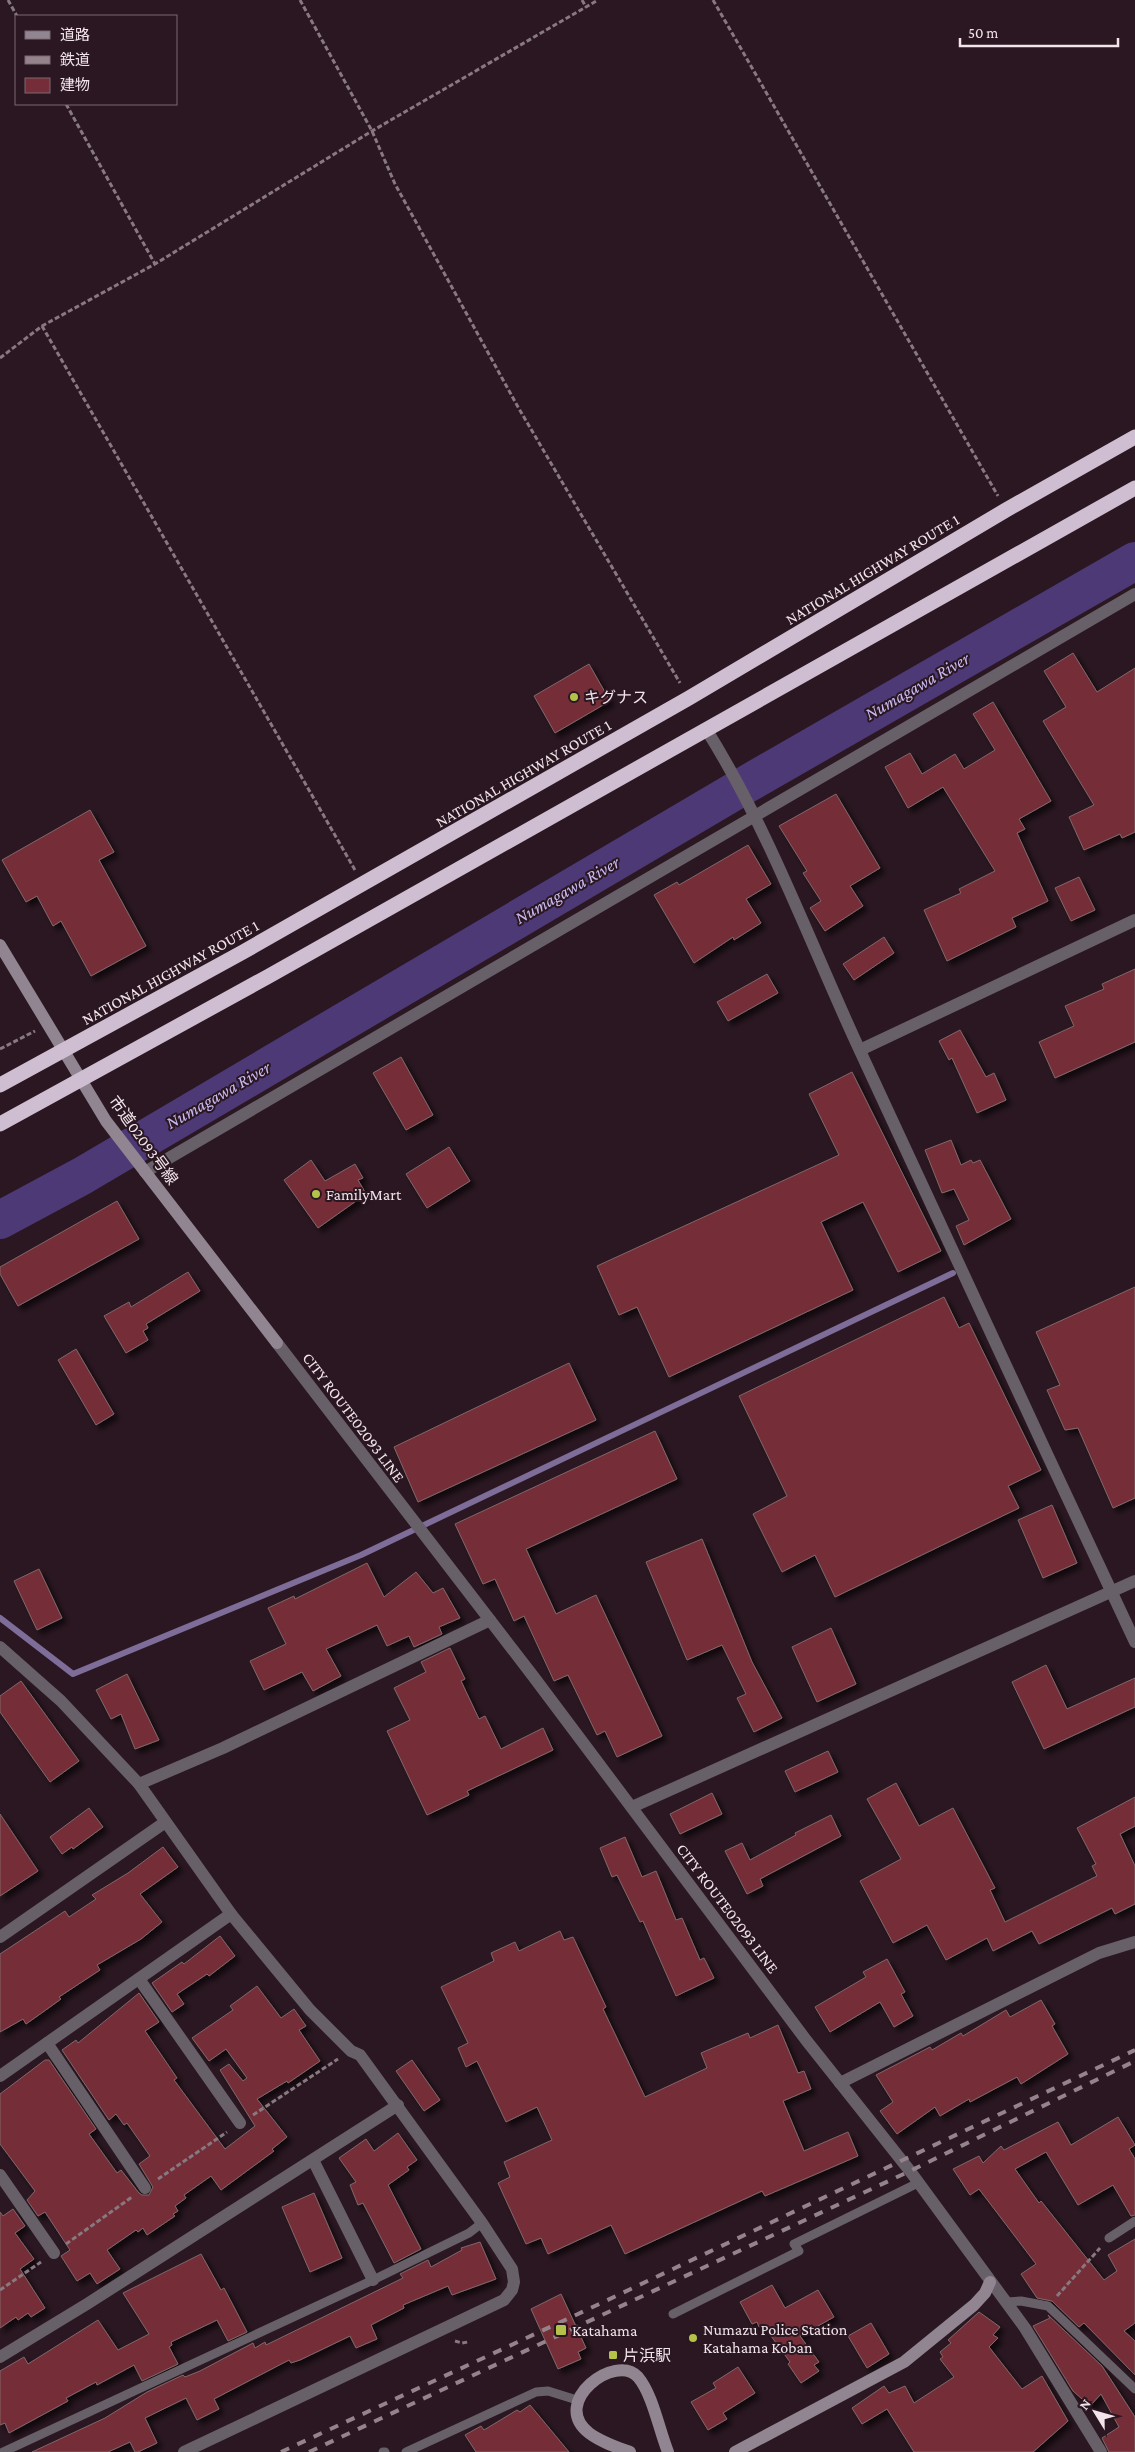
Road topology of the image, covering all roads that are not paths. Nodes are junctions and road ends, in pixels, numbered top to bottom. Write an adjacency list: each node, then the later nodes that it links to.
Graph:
1 (1135, 436): 9 (highway, NATIONAL HIGHWAY ROUTE 1)
2 (1135, 488): 4 (highway)
3 (1135, 594): 5 (street)
4 (706, 729): 5 (street); 10 (highway)
5 (752, 812): 8 (street); 13 (street)
6 (1135, 920): 8 (street)
7 (0, 945): 9 (street, 市道02093号線)
8 (860, 1050): 16 (street)
9 (64, 1051): 10 (street, 市道02093号線); 11 (highway, NATIONAL HIGHWAY ROUTE 1)
10 (83, 1080): 12 (highway); 13 (street, 市道02093号線)
11 (0, 1085)
12 (0, 1124)
13 (143, 1169): 14 (street, 市道02093号線)
14 (278, 1343): 17 (street, CITY ROUTE02093 LINE)
15 (1135, 1582): 16 (street)
16 (1112, 1592): 18 (street); 21 (street)
17 (490, 1620): 20 (street); 21 (street, CITY ROUTE02093 LINE)
18 (1135, 1642)
19 (0, 1647): 20 (street)
20 (139, 1784): 22 (street)
21 (632, 1807): 29 (street, CITY ROUTE02093 LINE)
22 (164, 1823): 23 (street); 24 (street)
23 (230, 1914): 26 (street); 30 (street)
24 (0, 1937)
25 (1135, 1942): 29 (street)
26 (139, 1979): 27 (street); 31 (street)
27 (47, 2043): 28 (street); 35 (street)
28 (0, 2076)
29 (840, 2083): 34 (street, CITY ROUTE02093 LINE)
30 (398, 2105): 32 (street); 37 (street)
31 (240, 2124)
32 (313, 2160): 40 (street); 44 (street)
33 (0, 2175): 39 (street)
34 (918, 2183): 41 (street, CITY ROUTE02093 LINE); 43 (lane)
35 (145, 2188)
36 (1135, 2221): 38 (lane)
37 (482, 2223): 40 (lane); 48 (street)
38 (1109, 2238)
39 (54, 2253)
40 (372, 2280): 47 (lane)
41 (990, 2282): 42 (street, CITY ROUTE02093 LINE); 52 (street)
42 (1007, 2302): 45 (lane); 53 (street, CITY ROUTE02093 LINE)
43 (673, 2314)
44 (0, 2357)
45 (1135, 2389)
46 (577, 2400): 49 (lane); 50 (street); 51 (street)
47 (3, 2452)
48 (184, 2452)
49 (406, 2452)
50 (630, 2452)
51 (668, 2452)
52 (735, 2452)
53 (1100, 2452)

